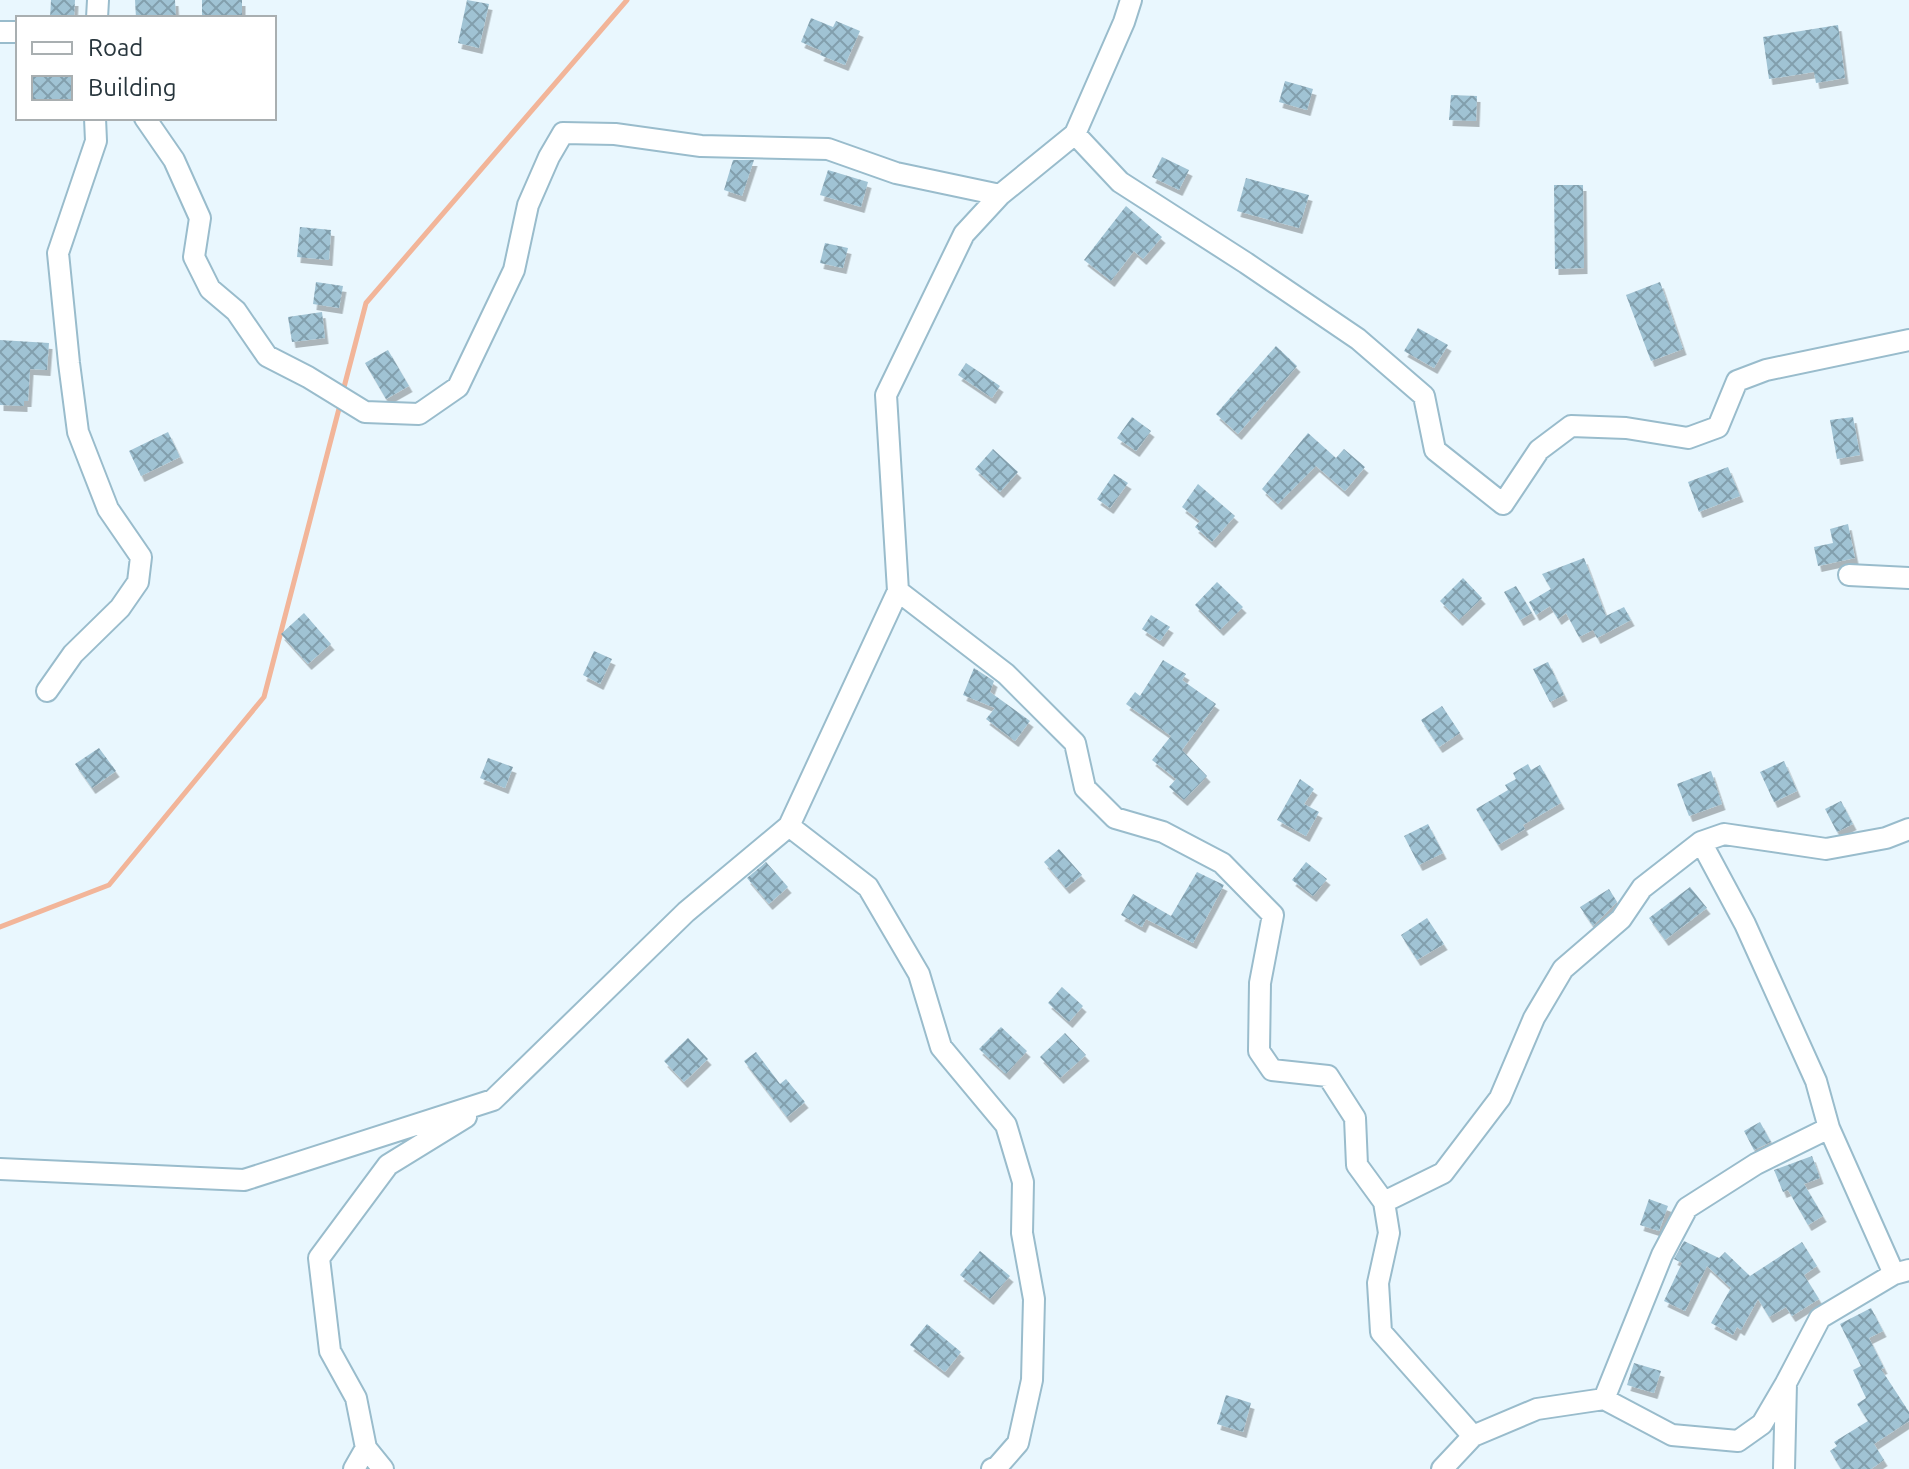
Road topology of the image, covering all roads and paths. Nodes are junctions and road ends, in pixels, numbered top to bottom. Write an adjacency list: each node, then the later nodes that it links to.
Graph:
1 (1131, 0): 4 (street)
2 (95, 120): 10 (street)
3 (146, 120): 5 (street)
4 (1075, 134): 5 (street); 6 (street)
5 (1000, 195): 9 (street)
6 (1909, 340)
7 (1849, 575): 8 (street)
8 (1909, 578)
9 (898, 591): 11 (street); 17 (street)
10 (47, 691)
11 (789, 826): 14 (street); 25 (street)
12 (1909, 829): 13 (street)
13 (1701, 842): 15 (street); 17 (street)
14 (493, 1100): 16 (street); 22 (street)
15 (1829, 1128): 18 (street); 20 (street)
16 (0, 1169)
17 (1384, 1202): 21 (street)
18 (1901, 1272): 19 (street)
19 (1786, 1383): 20 (street); 27 (street)
20 (1604, 1399): 21 (street)
21 (1473, 1436): 26 (street)
22 (366, 1448): 23 (street); 24 (street)
23 (354, 1469)
24 (383, 1469)
25 (992, 1469)
26 (1441, 1469)
27 (1784, 1469)

